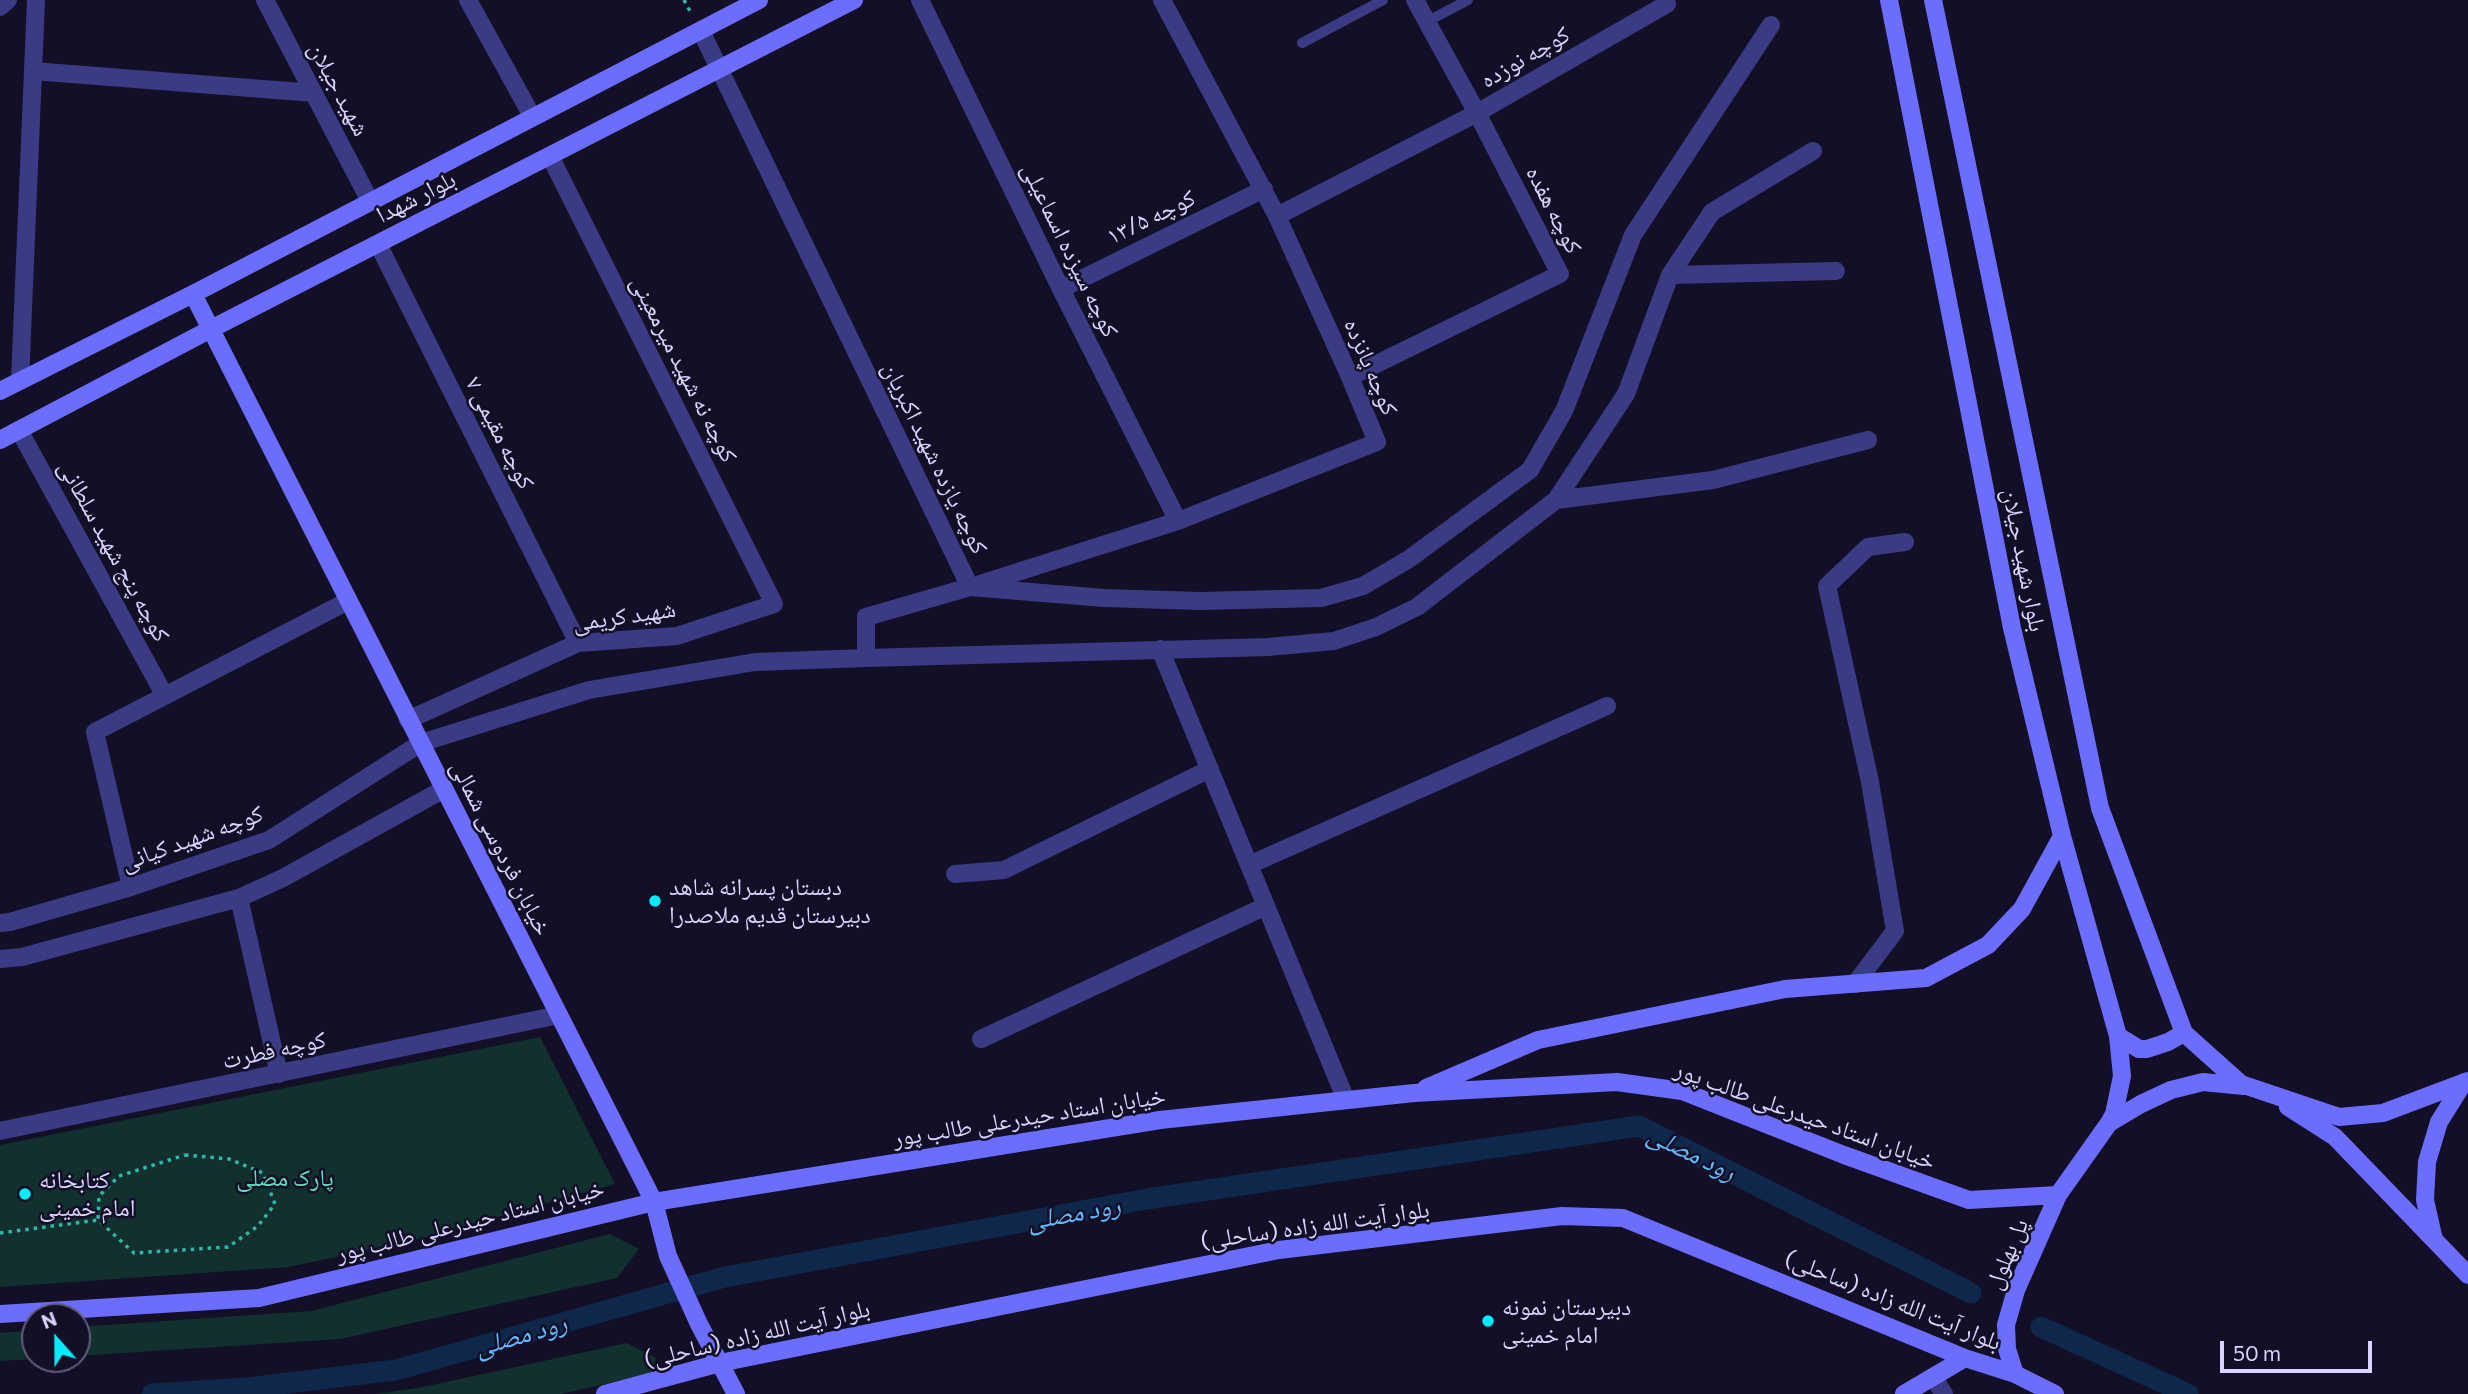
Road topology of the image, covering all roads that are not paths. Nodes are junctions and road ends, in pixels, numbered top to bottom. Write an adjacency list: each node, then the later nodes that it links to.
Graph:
1 (8, 0): 15 (street)
2 (36, 0): 21 (street)
3 (265, 0): 22 (street, شهید جیلان)
4 (468, 0): 24 (street)
5 (760, 0): 18 (main road, بلوار شهدا)
6 (854, 0): 20 (main road, بلوار شهدا)
7 (920, 0): 33 (street, کوچه سیزده اسماعیلی)
8 (1162, 0): 27 (street, کوچه پانزده)
9 (1383, 0): 19 (lane)
10 (1415, 0): 16 (street, کوچه هفده)
11 (1468, 0): 16 (lane)
12 (1665, 0): 23 (street, کوچه نوزده)
13 (1889, 0): 57 (main road, بلوار شهید جیلان)
14 (1933, 0): 67 (main road, بلوار شهید جیلان)
15 (0, 7)
16 (1426, 22): 23 (street, کوچه هفده)
17 (1772, 25): 45 (street)
18 (702, 32): 20 (street, کوچه یازده شهید اکبریان); 24 (main road, بلوار شهدا)
19 (1302, 43)
20 (721, 69): 26 (main road, بلوار شهدا); 45 (street, کوچه یازده شهید اکبریان)
21 (33, 71): 22 (street); 37 (street)
22 (314, 93): 28 (street, شهید جیلان)
23 (1477, 113): 29 (street, کوچه نوزده); 36 (street, کوچه هفده)
24 (532, 116): 28 (main road, بلوار شهدا)
25 (1814, 151): 32 (street)
26 (550, 156): 30 (main road, بلوار شهدا); 47 (street, کوچه نه شهید میرمعینی)
27 (1264, 190): 29 (street, کوچه پانزده); 33 (street, کوچه ۱۳/۵)
28 (370, 201): 34 (main road, بلوار شهدا)
29 (1277, 216): 36 (street, کوچه پانزده)
30 (378, 244): 35 (main road, بلوار شهدا); 48 (street, کوچه مقیمی ۷)
31 (1836, 271): 32 (street)
32 (1670, 275): 42 (street)
33 (1061, 289): 43 (street, کوچه سیزده اسماعیلی)
34 (193, 294): 35 (main road, خیابان فردوسی شمالی); 37 (main road, بلوار شهدا)
35 (209, 330): 39 (main road, بلوار شهدا); 46 (main road, خیابان فردوسی شمالی)
36 (1350, 377): 43 (street, کوچه پانزده)
37 (20, 380): 38 (main road, بلوار شهدا)
38 (0, 391)
39 (19, 430): 40 (main road, بلوار شهدا); 51 (street, کوچه پنج شهید سلطانی)
40 (0, 440)
41 (1868, 440): 42 (street)
42 (1556, 500): 49 (street)
43 (1178, 521): 45 (street, کوچه پانزده)
44 (1906, 542): 65 (street)
45 (970, 587): 50 (street, کوچه یازده شهید اکبریان)
46 (348, 601): 51 (street); 53 (main road, خیابان فردوسی شمالی)
47 (774, 604): 48 (street, شهید کریمی)
48 (578, 643): 53 (street, شهید کریمی)
49 (1160, 649): 50 (street); 55 (street)
50 (866, 658): 54 (street)
51 (165, 696): 60 (street)
52 (1607, 706): 58 (street)
53 (408, 720): 54 (main road, خیابان فردوسی شمالی)
54 (421, 744): 56 (main road, خیابان فردوسی شمالی); 60 (street, کوچه شهید کیانی)
55 (1210, 769): 58 (street); 59 (street)
56 (444, 789): 61 (street); 66 (main road, خیابان فردوسی شمالی)
57 (2062, 836): 65 (main road); 68 (main road, بلوار شهید جیلان)
58 (1249, 865): 62 (street)
59 (955, 874)
60 (131, 887): 63 (street, کوچه شهید کیانی)
61 (239, 898): 64 (street); 70 (street)
62 (1266, 906): 69 (street); 74 (street)
63 (0, 923)
64 (0, 959)
65 (1855, 984): 73 (main road)
66 (559, 1015): 70 (street, کوچه فطرت); 78 (main road, خیابان فردوسی شمالی)
67 (2184, 1033): 68 (main road); 72 (main road, بلوار شهید جیلان)
68 (2118, 1035): 75 (main road, بلوار شهید جیلان)
69 (981, 1040)
70 (279, 1074): 76 (street, کوچه فطرت)
71 (2466, 1082): 72 (main road); 79 (main road)
72 (2241, 1084): 75 (main road); 79 (main road)
73 (1414, 1093): 74 (main road, خیابان استاد حیدرعلی طالب پور); 77 (main road, خیابان استاد حیدرعلی طالب پور)
74 (1346, 1100): 78 (main road, خیابان استاد حیدرعلی طالب پور)
75 (2109, 1123): 77 (main road, پل بهلول)
76 (0, 1131)
77 (2058, 1195): 84 (main road, پل بهلول)
78 (654, 1202): 81 (main road, خیابان استاد حیدرعلی طالب پور); 83 (main road, خیابان فردوسی شمالی)
79 (2434, 1242): 80 (main road)
80 (2468, 1275)
81 (0, 1314)
82 (1965, 1358): 83 (main road, بلوار آیت الله زاده (ساحلی)); 84 (main road, بلوار آیت الله زاده (ساحلی)); 85 (main road)
83 (720, 1363): 86 (main road, بلوار آیت الله زاده (ساحلی)); 87 (main road, خیابان فردوسی شمالی)
84 (2015, 1374): 90 (main road, بلوار آیت الله زاده (ساحلی))
85 (1933, 1377): 88 (main road); 89 (street)
86 (605, 1394)
87 (736, 1394)
88 (1904, 1394)
89 (1944, 1394)
90 (2055, 1394)

